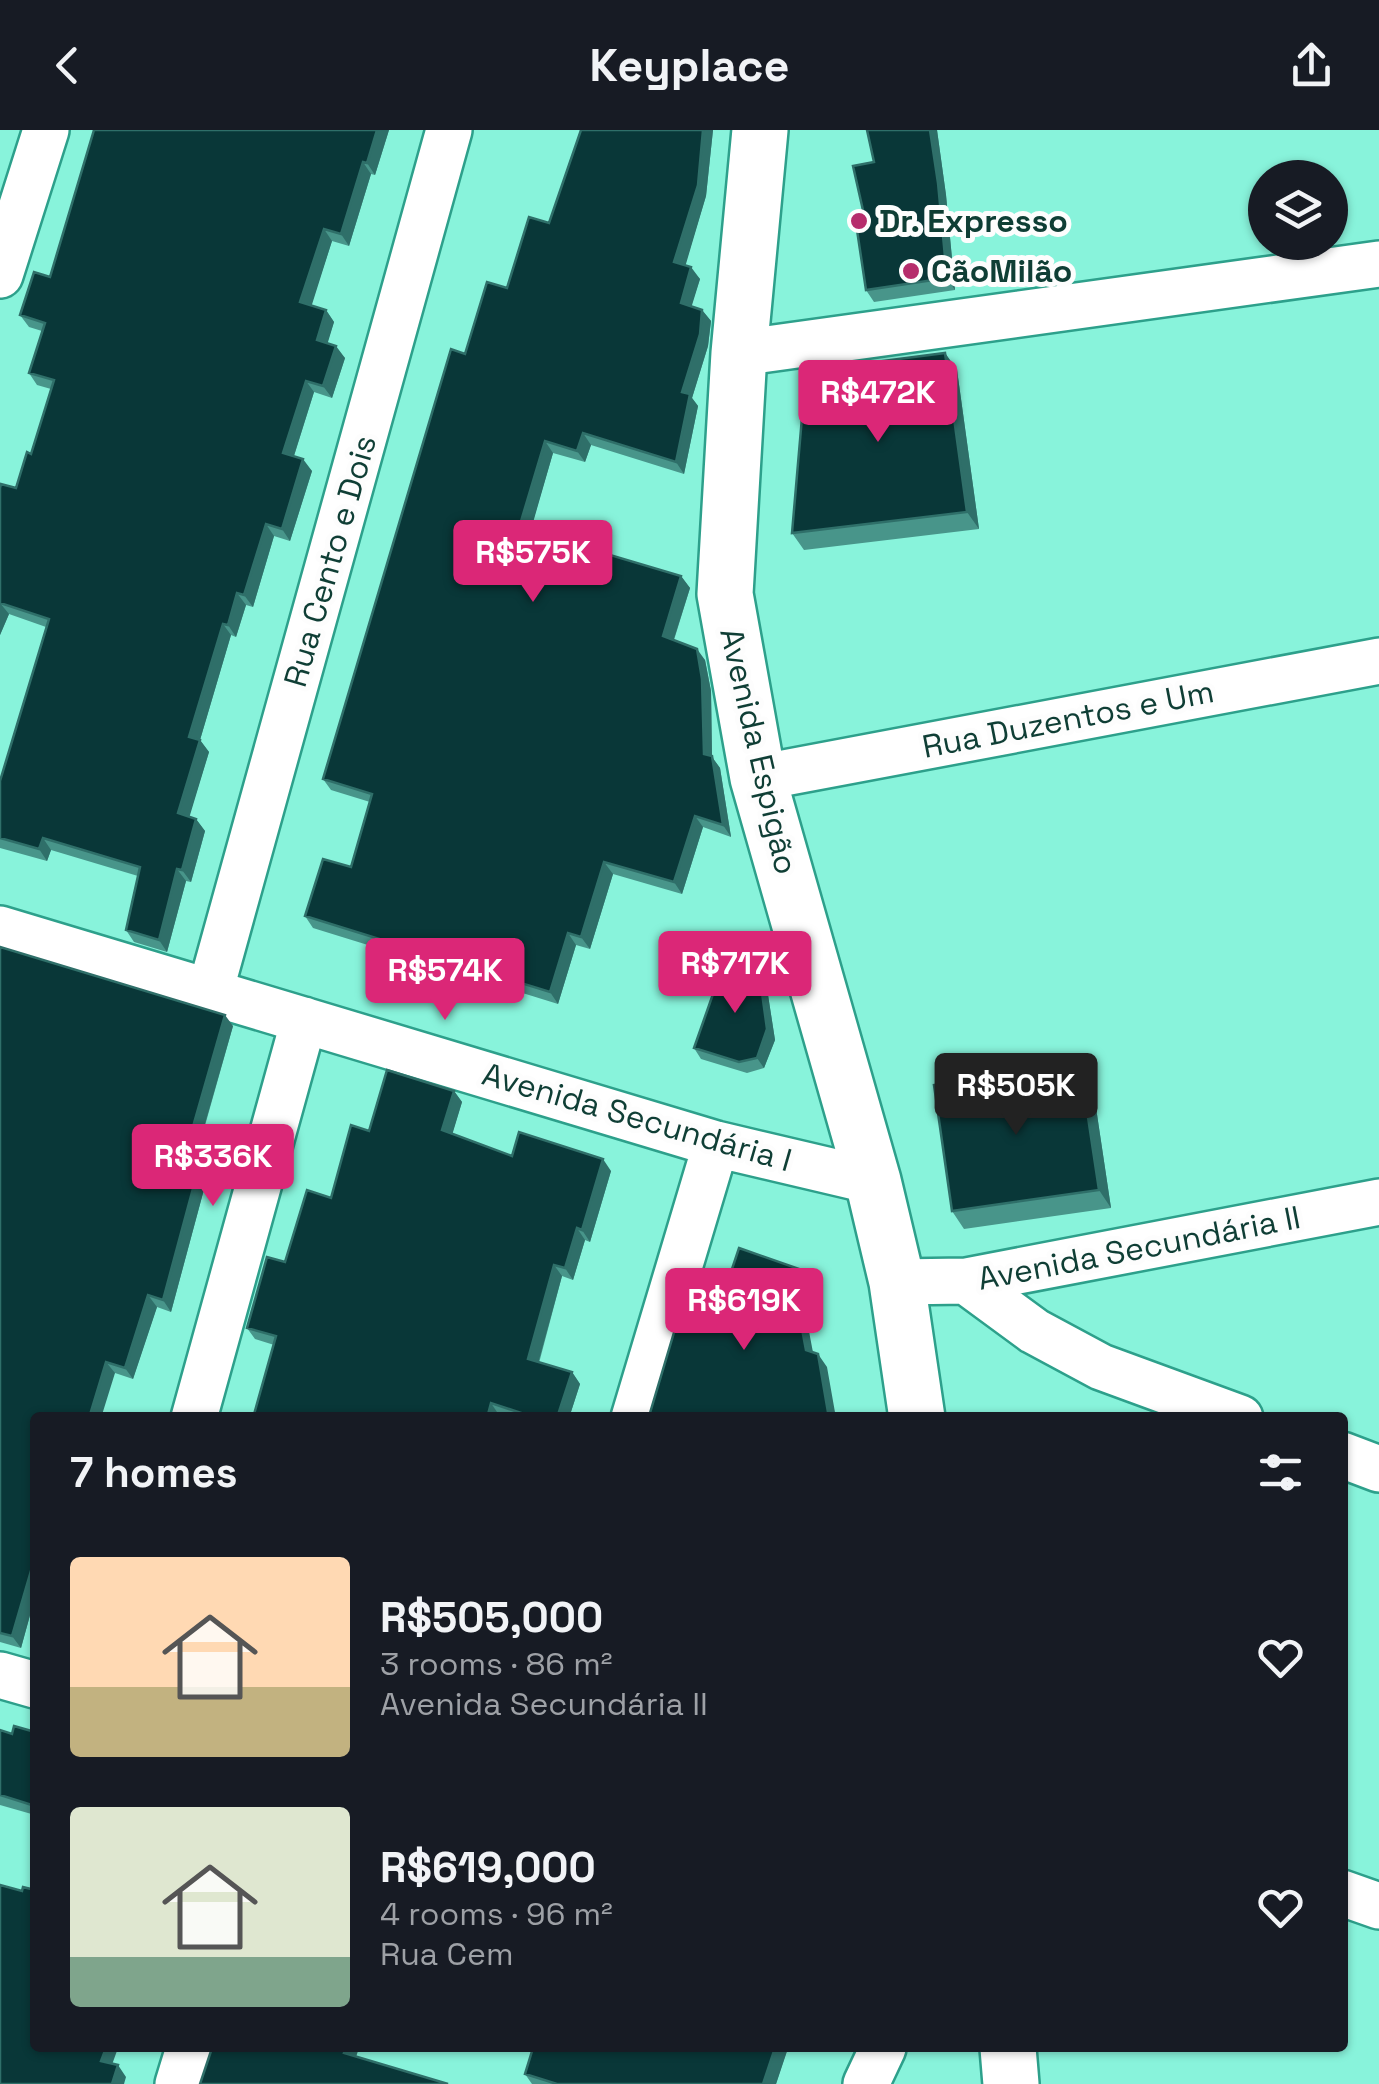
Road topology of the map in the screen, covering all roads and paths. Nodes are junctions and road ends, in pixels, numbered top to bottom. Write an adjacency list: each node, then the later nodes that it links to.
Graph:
1 (46, 130): 5 (street)
2 (449, 130): 10 (street, Rua Cento e Dois)
3 (760, 130): 6 (street, Avenida Espigão)
4 (1379, 264): 6 (street)
5 (0, 274)
6 (739, 354): 8 (street, Avenida Espigão)
7 (1379, 661): 8 (street, Rua Duzentos e Um)
8 (758, 778): 13 (street, Avenida Espigão)
9 (0, 929): 10 (street, Avenida Secundária I)
10 (210, 992): 11 (street, Avenida Secundária I)
11 (304, 1020): 12 (street, Avenida Secundária I); 17 (street)
12 (716, 1144): 13 (street, Avenida Secundária I); 18 (street)
13 (873, 1181): 16 (street, Avenida Espigão)
14 (1379, 1202): 15 (street, Avenida Secundária II)
15 (966, 1281): 16 (street, Avenida Secundária II); 20 (street)
16 (897, 1282): 19 (street, Avenida Espigão)
17 (196, 1412)
18 (636, 1412)
19 (916, 1412)
20 (1224, 1412)
21 (1348, 1458): 22 (street)
22 (1379, 1469)
23 (0, 1675): 24 (street)
24 (30, 1684)
25 (1348, 1894): 26 (street)
26 (1379, 1906)
27 (188, 2052): 30 (street)
28 (881, 2052): 31 (street)
29 (1008, 2052): 32 (street)
30 (178, 2084)
31 (866, 2084)
32 (1011, 2084)

